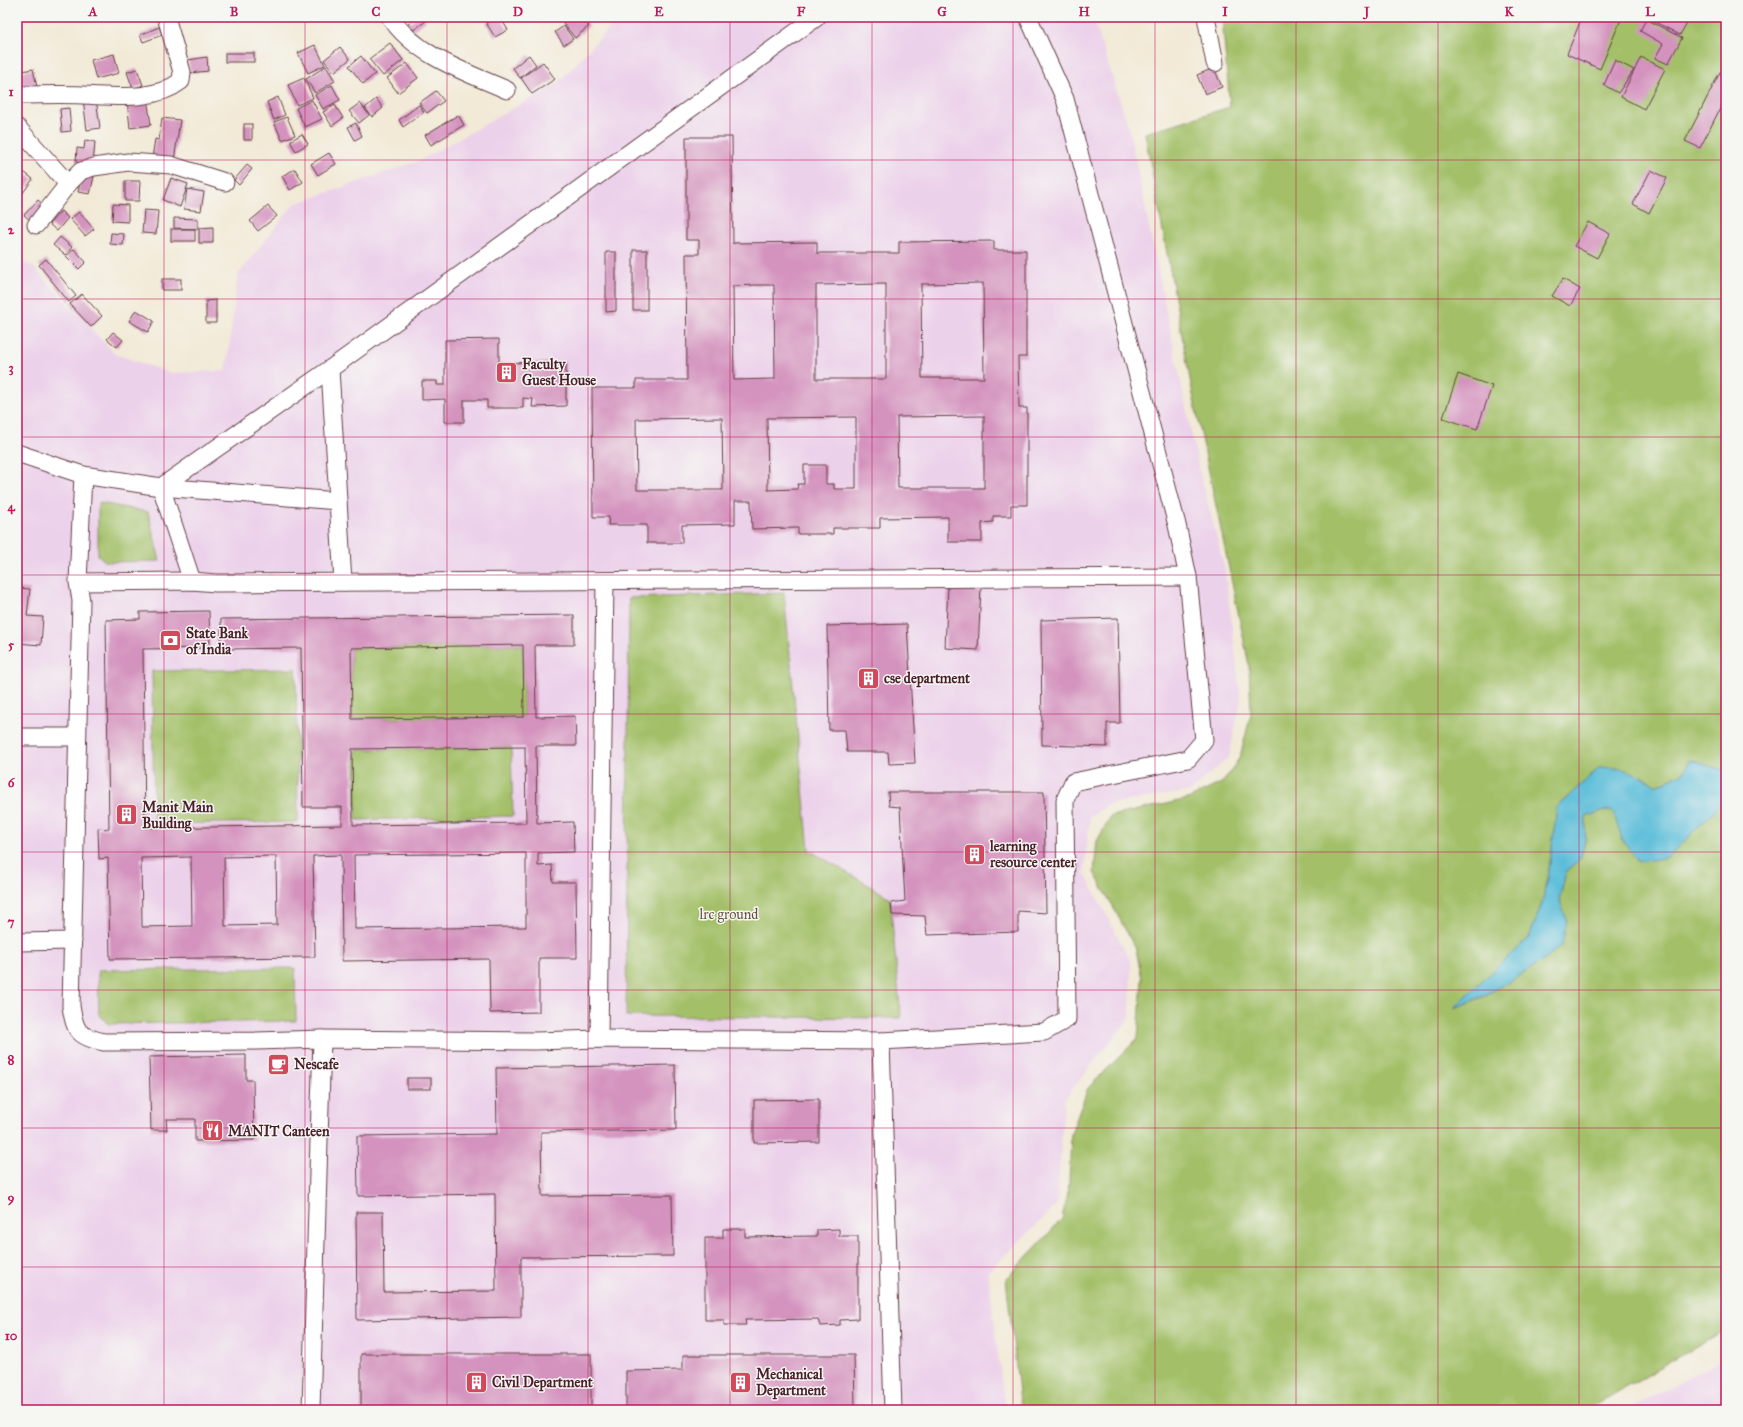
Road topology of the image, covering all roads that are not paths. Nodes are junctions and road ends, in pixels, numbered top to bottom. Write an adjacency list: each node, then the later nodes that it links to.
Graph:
1 (166, 17): 8 (street)
2 (390, 17): 7 (street)
3 (817, 17): 13 (street)
4 (1028, 17): 18 (street)
5 (1206, 17): 6 (street)
6 (1215, 63)
7 (507, 90)
8 (17, 95)
9 (17, 127): 11 (street)
10 (225, 182): 11 (street)
11 (68, 184): 12 (street)
12 (36, 225)
13 (330, 369): 16 (street); 17 (street)
14 (17, 453): 15 (street)
15 (83, 475): 16 (street); 19 (street)
16 (161, 487): 17 (street); 20 (street)
17 (338, 501): 21 (street)
18 (1188, 577): 22 (street); 29 (street)
19 (78, 582): 20 (street); 24 (street)
20 (192, 582): 21 (street)
21 (343, 582): 22 (street)
22 (605, 582): 28 (street)
23 (17, 737): 24 (street)
24 (77, 737): 25 (street)
25 (73, 941): 26 (street); 27 (street)
26 (17, 942)
27 (322, 1039): 28 (street); 30 (street)
28 (599, 1039): 29 (street)
29 (881, 1041): 31 (street)
30 (311, 1410)
31 (893, 1410)

